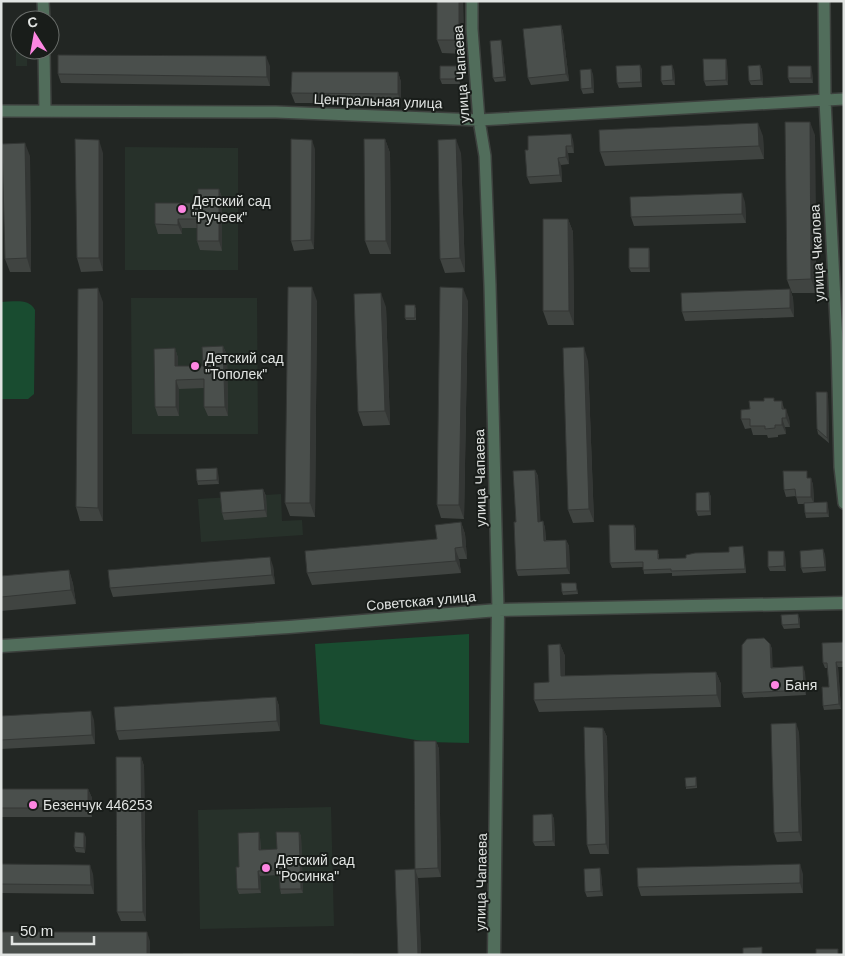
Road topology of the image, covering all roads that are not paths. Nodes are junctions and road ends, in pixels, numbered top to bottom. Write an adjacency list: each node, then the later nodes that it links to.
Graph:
1 (472, 1): 8 (street, улица Чапаева)
2 (824, 1): 5 (street, улица Чкалова)
3 (44, 60): 7 (street)
4 (844, 99): 5 (street, Центральная улица)
5 (825, 100): 8 (street, Центральная улица); 9 (street, улица Чкалова)
6 (1, 111): 7 (street, Центральная улица)
7 (45, 111): 8 (street, Центральная улица)
8 (479, 120): 12 (street, улица Чапаева)
9 (840, 342): 10 (street, улица Чкалова)
10 (844, 503)
11 (844, 603): 12 (street, Советская улица)
12 (498, 610): 13 (street, Советская улица); 14 (street, улица Чапаева)
13 (1, 646)
14 (494, 955)

